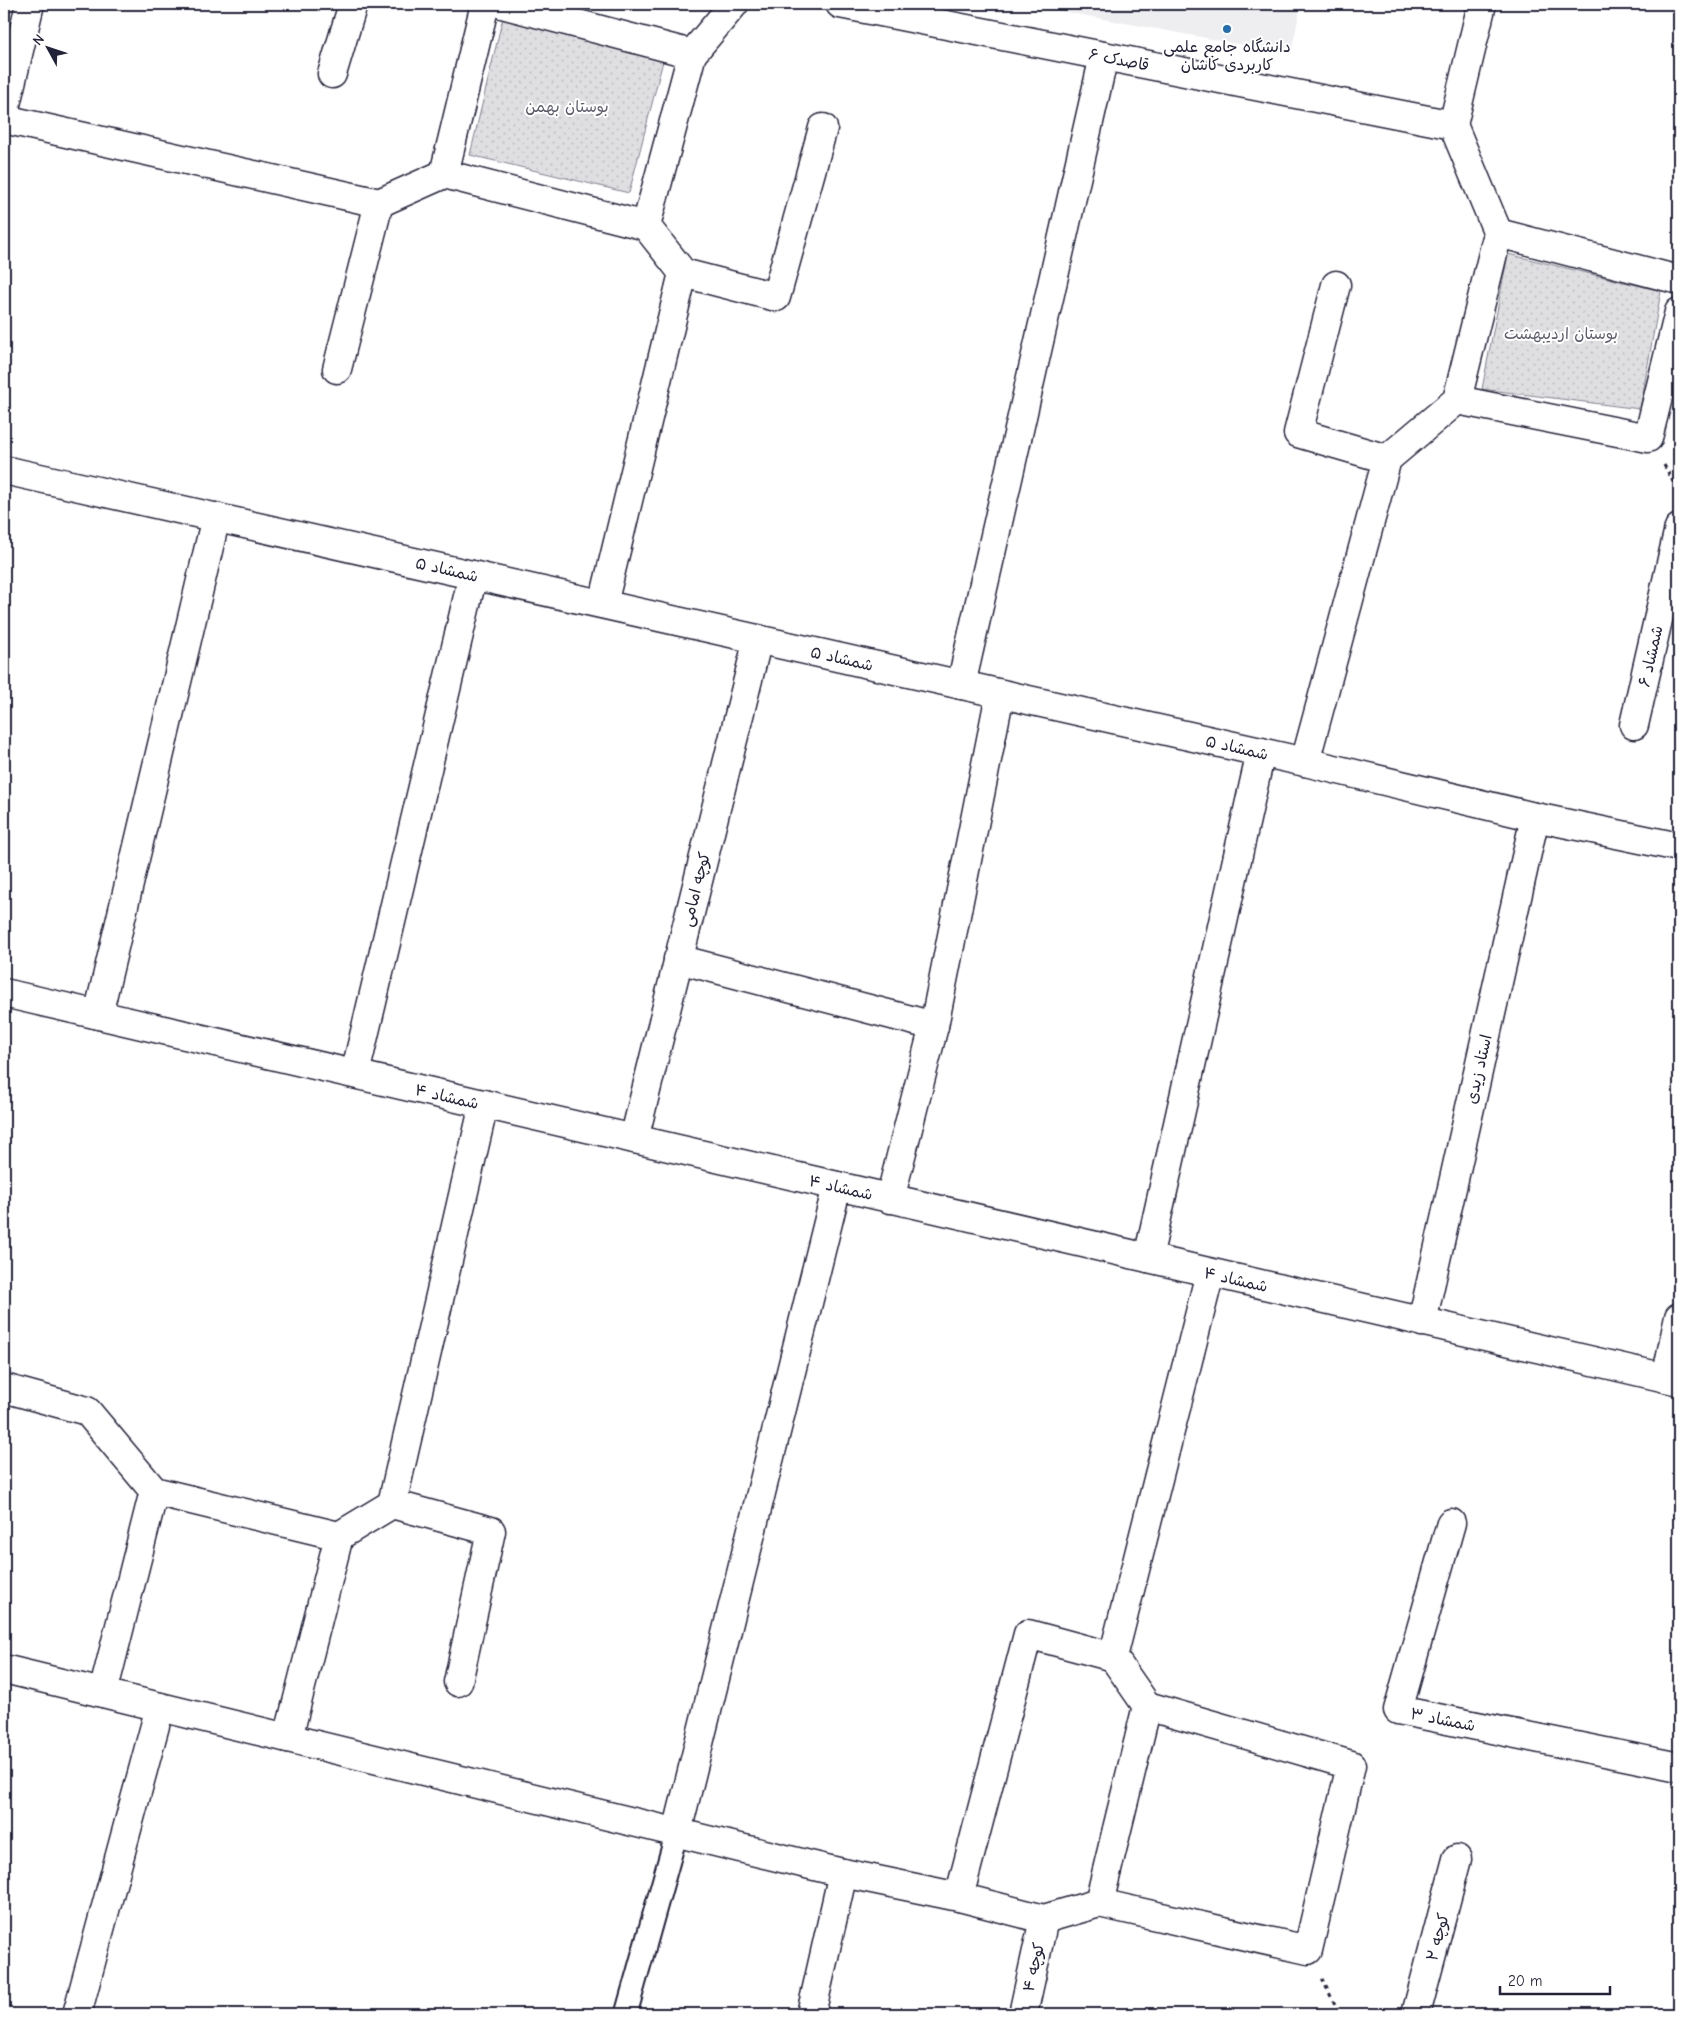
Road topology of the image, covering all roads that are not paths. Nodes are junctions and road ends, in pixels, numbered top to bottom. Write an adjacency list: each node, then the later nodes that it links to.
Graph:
1 (30, 4): 11 (street)
2 (353, 4): 10 (street)
3 (485, 4): 15 (street)
4 (502, 4): 8 (street)
5 (734, 4): 8 (street)
6 (840, 4): 9 (street, قاصدک ۶)
7 (1482, 4): 13 (street)
8 (692, 54): 17 (street)
9 (1104, 56): 13 (street, قاصدک ۶); 32 (street)
10 (332, 74)
11 (4, 113)
12 (4, 119): 16 (street)
13 (1453, 125): 18 (street)
14 (822, 128): 19 (street)
15 (444, 174): 16 (street); 17 (street)
16 (378, 203): 23 (street)
17 (646, 226): 19 (street)
18 (1498, 233): 20 (street); 24 (street)
19 (683, 273): 30 (street)
20 (1679, 280)
21 (1336, 285): 25 (street)
22 (1679, 312): 24 (street)
23 (337, 369)
24 (1457, 400): 25 (street)
25 (1387, 459): 36 (street)
26 (4, 470): 27 (street, شمشاد ۵)
27 (216, 518): 29 (street, شمشاد ۵); 41 (street)
28 (1679, 528): 34 (street, شمشاد ۶)
29 (473, 575): 30 (street, شمشاد ۵); 43 (street)
30 (603, 604): 31 (street, شمشاد ۵)
31 (758, 639): 32 (street, شمشاد ۵); 39 (street, کوچه امامی)
32 (961, 685): 33 (street, شمشاد ۵)
33 (1000, 694): 35 (street, شمشاد ۵); 42 (street)
34 (1634, 725)
35 (1261, 752): 36 (street, شمشاد ۵); 48 (street)
36 (1305, 762): 37 (street, شمشاد ۵)
37 (1535, 817): 38 (street, شمشاد ۵); 51 (street, استاد زیدی)
38 (1679, 848)
39 (678, 959): 42 (street); 45 (street, کوچه امامی)
40 (4, 993): 41 (street, شمشاد ۴)
41 (98, 1015): 43 (street, شمشاد ۴)
42 (934, 1026): 47 (street)
43 (355, 1074): 44 (street, شمشاد ۴)
44 (484, 1104): 45 (street, شمشاد ۴); 55 (street)
45 (634, 1139): 46 (street, شمشاد ۴)
46 (837, 1186): 47 (street, شمشاد ۴); 66 (street)
47 (890, 1199): 48 (street, شمشاد ۴)
48 (1148, 1258): 49 (street, شمشاد ۴)
49 (1210, 1273): 51 (street, شمشاد ۴); 58 (street)
50 (1679, 1317): 52 (street)
51 (1422, 1322): 52 (street, شمشاد ۴)
52 (1673, 1380)
53 (4, 1388): 54 (street)
54 (154, 1492): 57 (street); 61 (street)
55 (392, 1504): 57 (street); 60 (street)
56 (1451, 1523): 65 (street, شمشاد ۳)
57 (339, 1536): 64 (street)
58 (1114, 1657): 62 (street); 69 (street)
59 (4, 1670): 61 (street)
60 (458, 1682)
61 (103, 1693): 63 (street)
62 (1146, 1706): 70 (street); 70 (street)
63 (160, 1707): 64 (street); 72 (street)
64 (288, 1738): 66 (street)
65 (1679, 1767)
66 (677, 1832): 68 (street); 73 (lane)
67 (1457, 1859): 76 (street, کوچه ۲)
68 (844, 1874): 69 (street); 74 (street)
69 (959, 1896): 71 (street)
70 (1099, 1902): 71 (street)
71 (1044, 1919): 75 (street, کوچه ۴)
72 (77, 2014)
73 (626, 2014)
74 (811, 2014)
75 (1023, 2014)
76 (1416, 2014)

